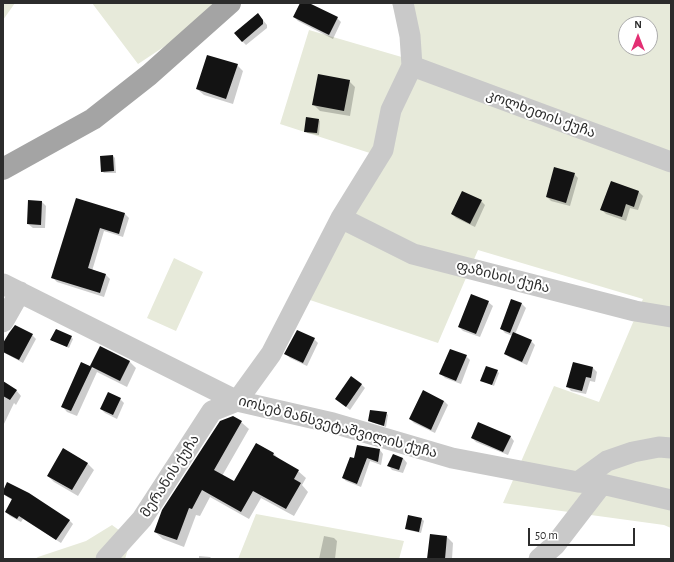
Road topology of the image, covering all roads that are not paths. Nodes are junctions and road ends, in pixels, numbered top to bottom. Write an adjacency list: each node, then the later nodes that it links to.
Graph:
1 (229, 3): 5 (main road)
2 (403, 3): 3 (street)
3 (412, 66): 4 (street, კოლხეთის ქუჩა); 6 (street)
4 (671, 162)
5 (3, 169)
6 (341, 218): 8 (street, ფაზისის ქუჩა); 10 (street)
7 (11, 288): 9 (street); 10 (street, იოსებ მანსვეტაშვილის ქუჩა)
8 (671, 316)
9 (3, 322)
10 (237, 400): 12 (street, იოსებ მანსვეტაშვილის ქუჩა); 15 (street, მერანის ქუჩა)
11 (671, 448): 12 (street)
12 (578, 482): 13 (street, იოსებ მანსვეტაშვილის ქუჩა)
13 (602, 484): 14 (street, იოსებ მანსვეტაშვილის ქუჩა); 16 (street)
14 (671, 500)
15 (106, 559)
16 (539, 559)

